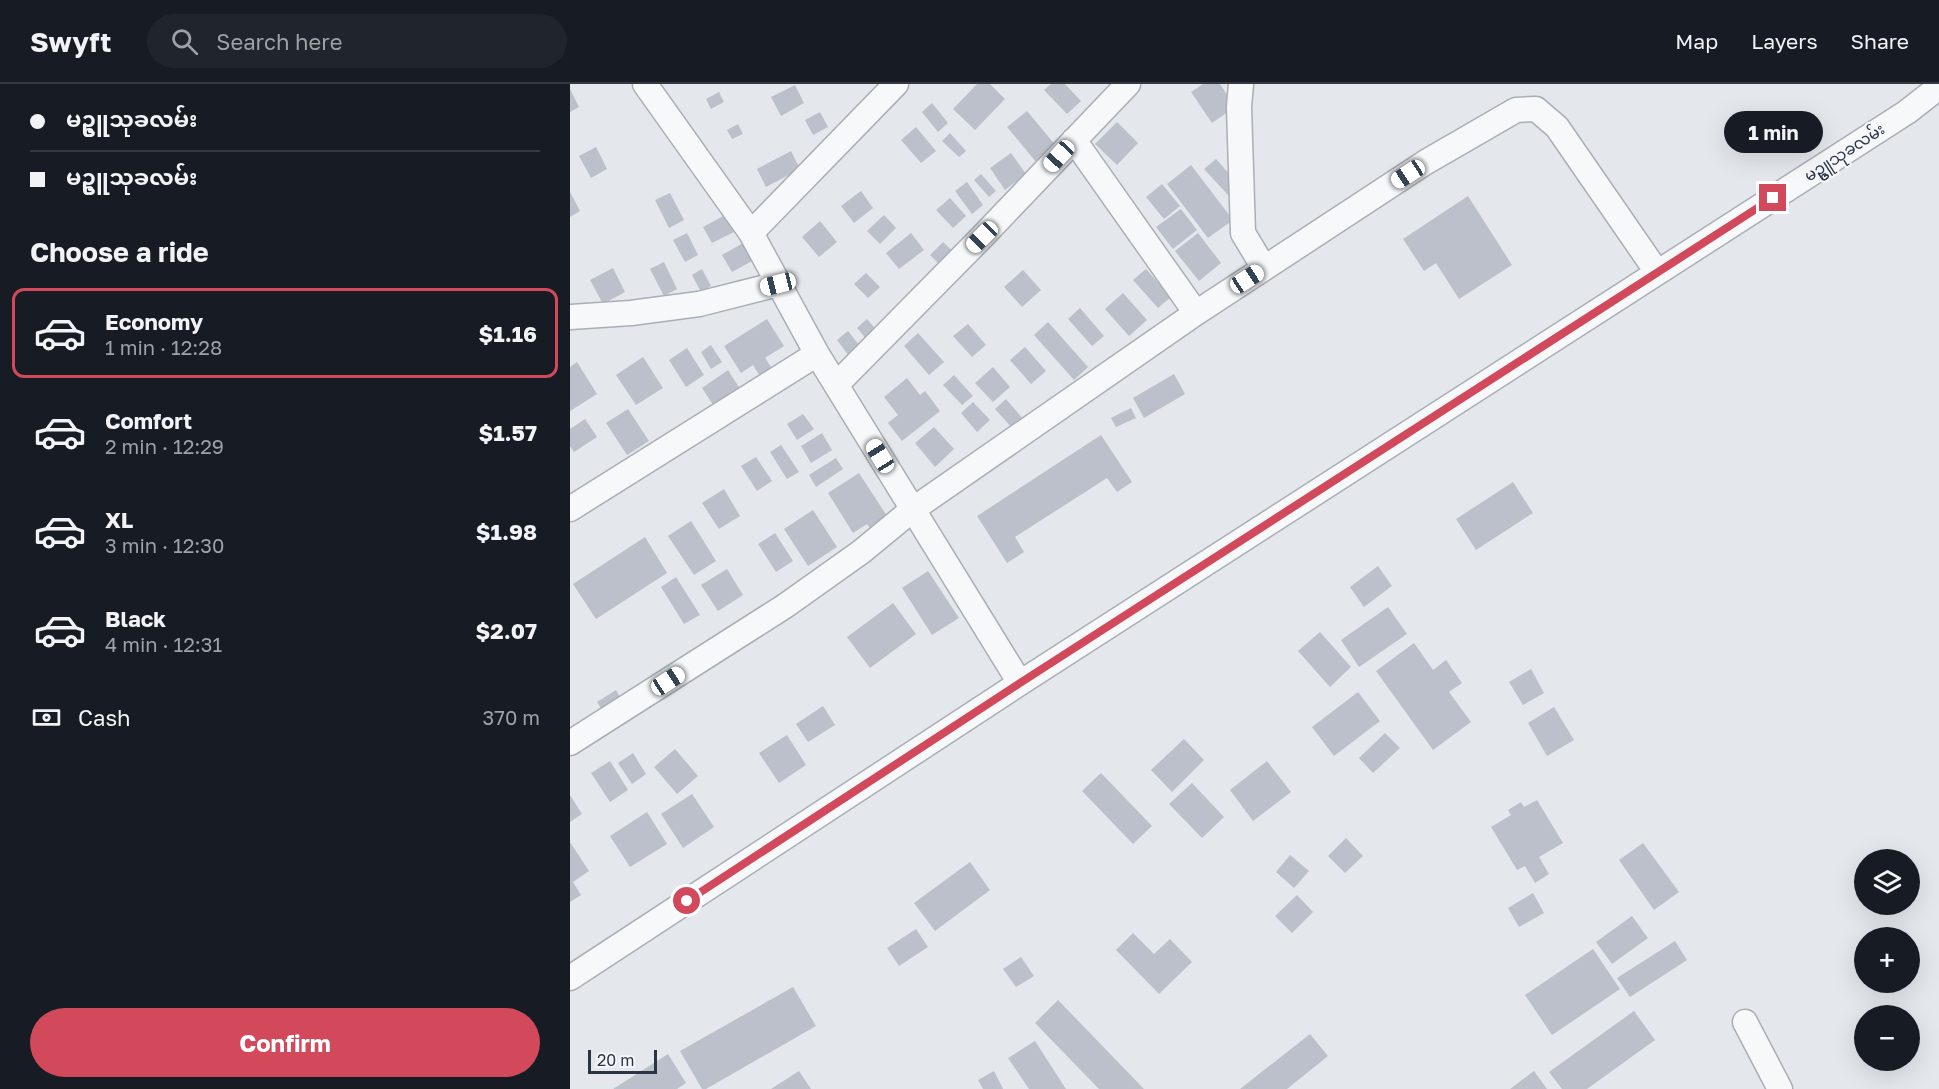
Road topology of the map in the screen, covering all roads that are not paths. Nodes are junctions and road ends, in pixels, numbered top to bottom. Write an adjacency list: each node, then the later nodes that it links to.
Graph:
1 (645, 84): 7 (street)
2 (896, 84): 7 (street)
3 (1128, 84): 6 (street)
4 (1241, 84): 8 (street)
5 (1939, 87): 9 (street, မဥ္ဇူသုခလမ်း)
6 (1074, 140): 11 (street); 14 (street)
7 (751, 233): 10 (street)
8 (1264, 268): 9 (street); 11 (street)
9 (1657, 272): 17 (street, မဥ္ဇူသုခလမ်း)
10 (778, 284): 12 (street); 13 (street)
11 (1196, 313): 16 (street)
12 (570, 317)
13 (817, 354): 14 (street); 15 (street)
14 (836, 385): 16 (street)
15 (570, 509)
16 (912, 510): 17 (street); 18 (street)
17 (1020, 683): 19 (street, မဥ္ဇူသုခလမ်း)
18 (570, 743)
19 (570, 978)
20 (1745, 1022): 21 (street)
21 (1780, 1089)

